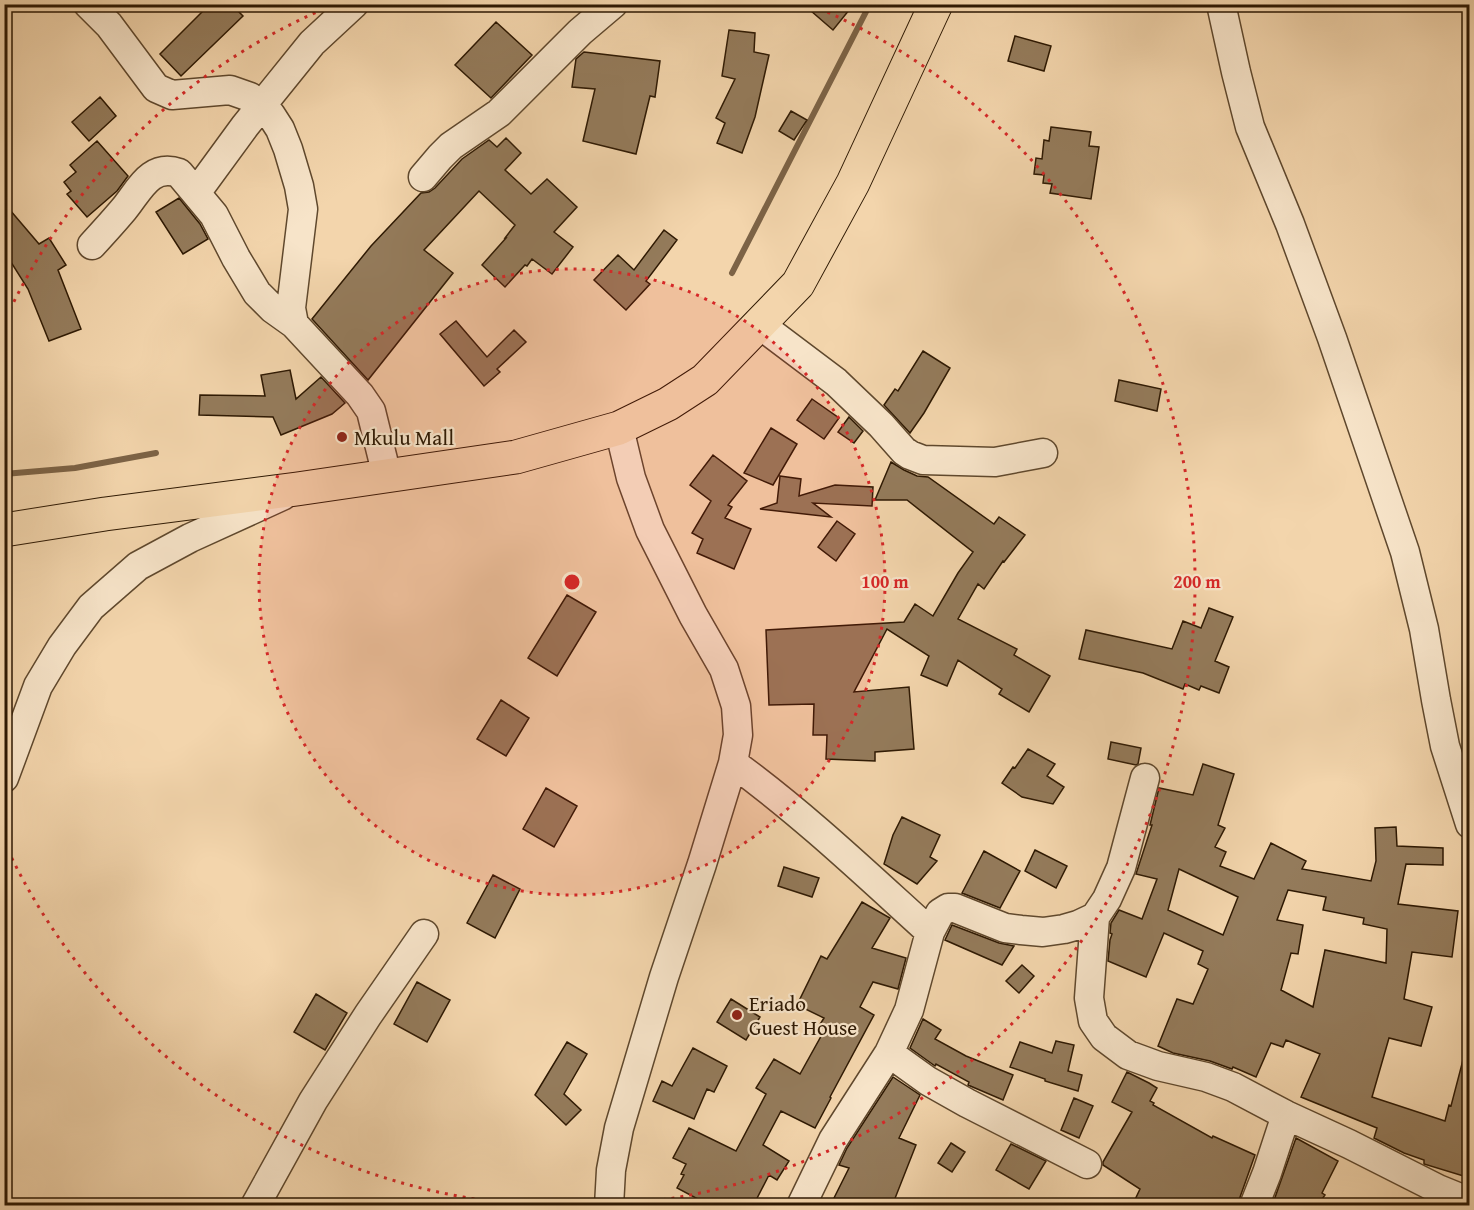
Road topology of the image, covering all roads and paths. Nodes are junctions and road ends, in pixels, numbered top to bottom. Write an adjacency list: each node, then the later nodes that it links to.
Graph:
1 (88, 4): 6 (street)
2 (354, 4): 6 (street)
3 (613, 4): 7 (street)
4 (936, 4): 11 (main road)
5 (1221, 4): 20 (street)
6 (261, 106): 8 (street); 10 (street)
7 (423, 177)
8 (196, 193): 9 (street); 10 (street)
9 (92, 244)
10 (294, 324): 14 (street)
11 (759, 324): 12 (main road); 13 (street)
12 (619, 429): 14 (main road); 17 (street)
13 (1043, 453)
14 (387, 476): 15 (main road)
15 (297, 489): 16 (main road); 18 (street)
16 (4, 530)
17 (733, 763): 22 (street); 29 (street)
18 (4, 778)
19 (1145, 778): 21 (street)
20 (1470, 824)
21 (1095, 917): 22 (street); 25 (street)
22 (930, 932): 24 (street)
23 (424, 934): 28 (street)
24 (889, 1053): 26 (street); 30 (street)
25 (1286, 1115): 27 (street); 31 (street)
26 (1087, 1164)
27 (1470, 1202)
28 (255, 1206)
29 (609, 1206)
30 (801, 1206)
31 (1254, 1206)

